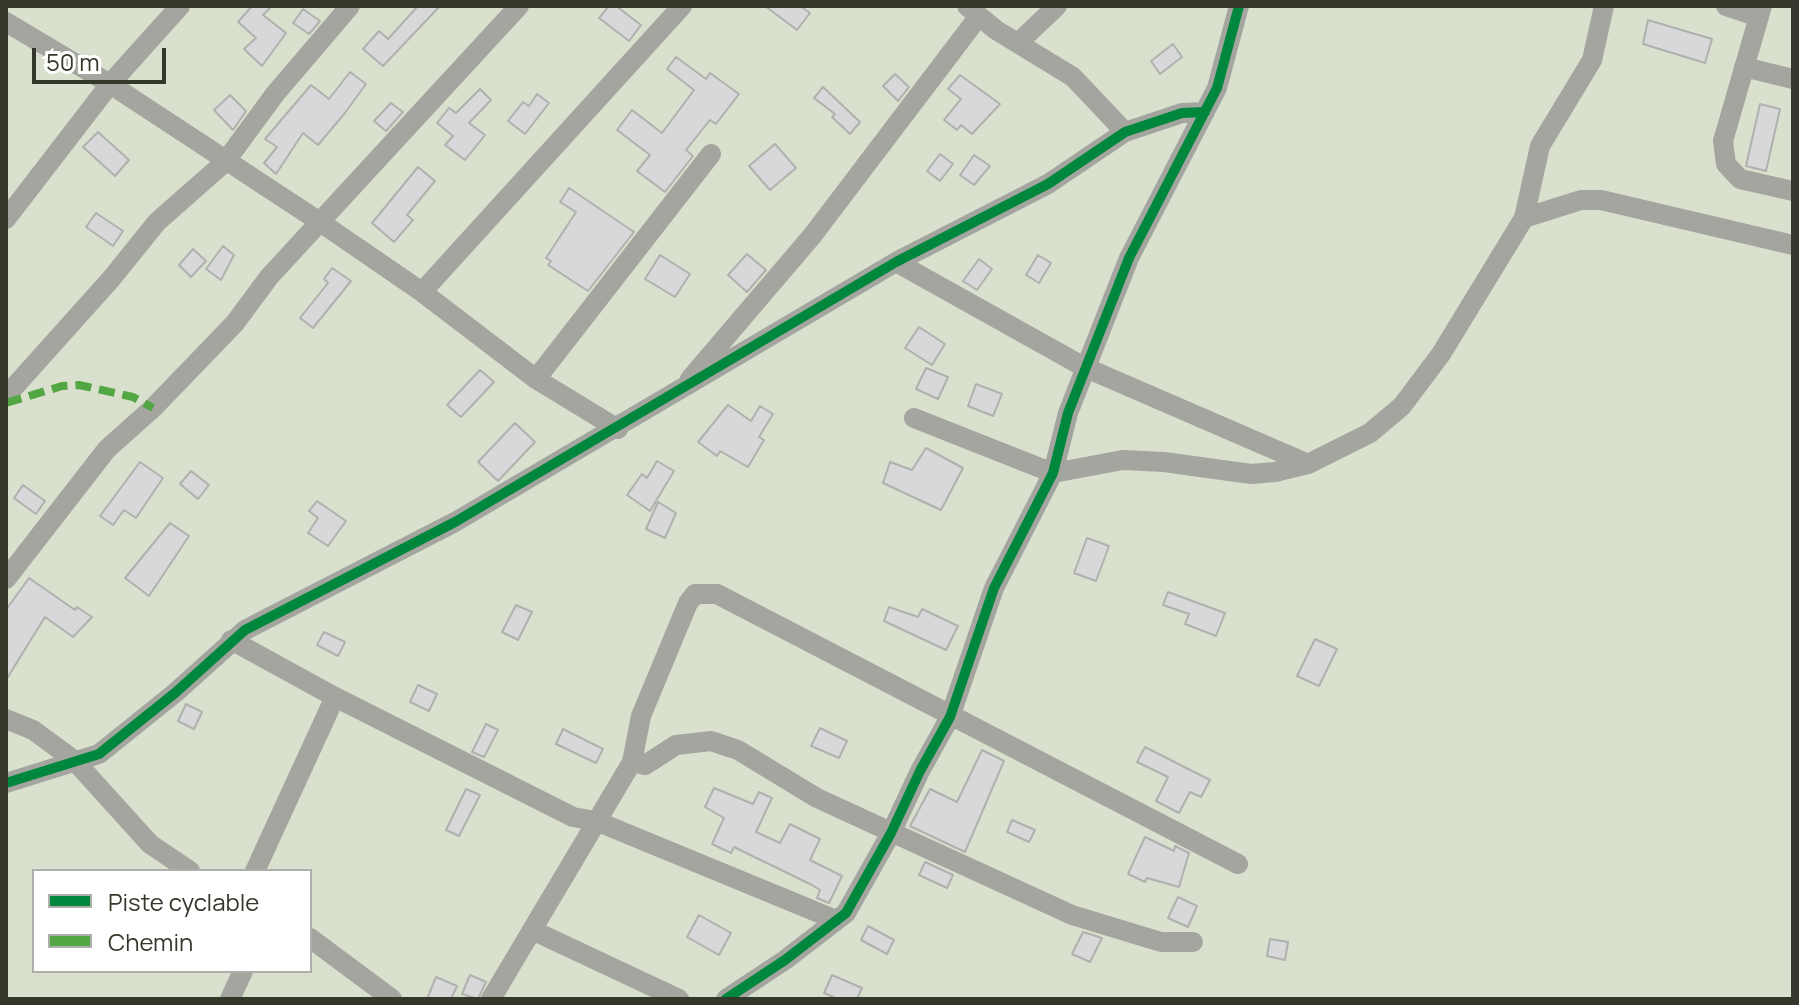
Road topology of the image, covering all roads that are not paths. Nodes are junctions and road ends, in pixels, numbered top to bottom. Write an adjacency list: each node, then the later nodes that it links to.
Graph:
1 (180, 6): 15 (street)
2 (350, 6): 21 (street)
3 (519, 6): 25 (street)
4 (682, 6): 28 (street)
5 (1057, 6): 12 (street)
6 (1239, 6): 16 (street)
7 (1604, 6): 23 (street)
8 (1726, 6): 10 (street)
9 (973, 11): 12 (street); 31 (street)
10 (1760, 12): 13 (street)
11 (6, 22): 15 (street)
12 (1018, 43): 18 (street)
13 (1744, 67): 14 (street); 22 (street)
14 (1793, 79)
15 (110, 84): 21 (street); 24 (street)
16 (1205, 112): 17 (street); 19 (street)
17 (1160, 120): 18 (street); 19 (street)
18 (1125, 132): 27 (street)
19 (1185, 145): 29 (street)
20 (711, 154): 30 (street)
21 (225, 162): 25 (street); 32 (street)
22 (1793, 191)
23 (1524, 218): 26 (street); 35 (street)
24 (6, 219)
25 (320, 222): 28 (street); 37 (street)
26 (1793, 245)
27 (896, 262): 29 (street); 31 (street)
28 (422, 292): 30 (street)
29 (1084, 367): 35 (street); 36 (street)
30 (536, 379): 34 (street)
31 (679, 392): 34 (street)
32 (6, 396)
33 (914, 418): 36 (street)
34 (618, 429): 38 (street)
35 (1308, 464): 36 (street)
36 (1053, 473): 40 (street)
37 (6, 579)
38 (231, 640): 39 (street); 42 (street)
39 (335, 697): 45 (street); 49 (street)
40 (950, 717): 43 (street); 46 (street); 47 (street)
41 (6, 719): 42 (street)
42 (74, 760): 44 (street); 48 (street)
43 (632, 762): 45 (street); 46 (street)
44 (6, 783)
45 (596, 821): 50 (street); 51 (street)
46 (891, 833): 50 (street); 53 (street)
47 (1238, 864)
48 (187, 869)
49 (256, 869)
50 (836, 920): 59 (street)
51 (532, 930): 57 (street); 58 (street)
52 (312, 939): 56 (street)
53 (1193, 942)
54 (242, 973): 55 (street)
55 (230, 999)
56 (392, 999)
57 (491, 999)
58 (679, 999)
59 (726, 999)

